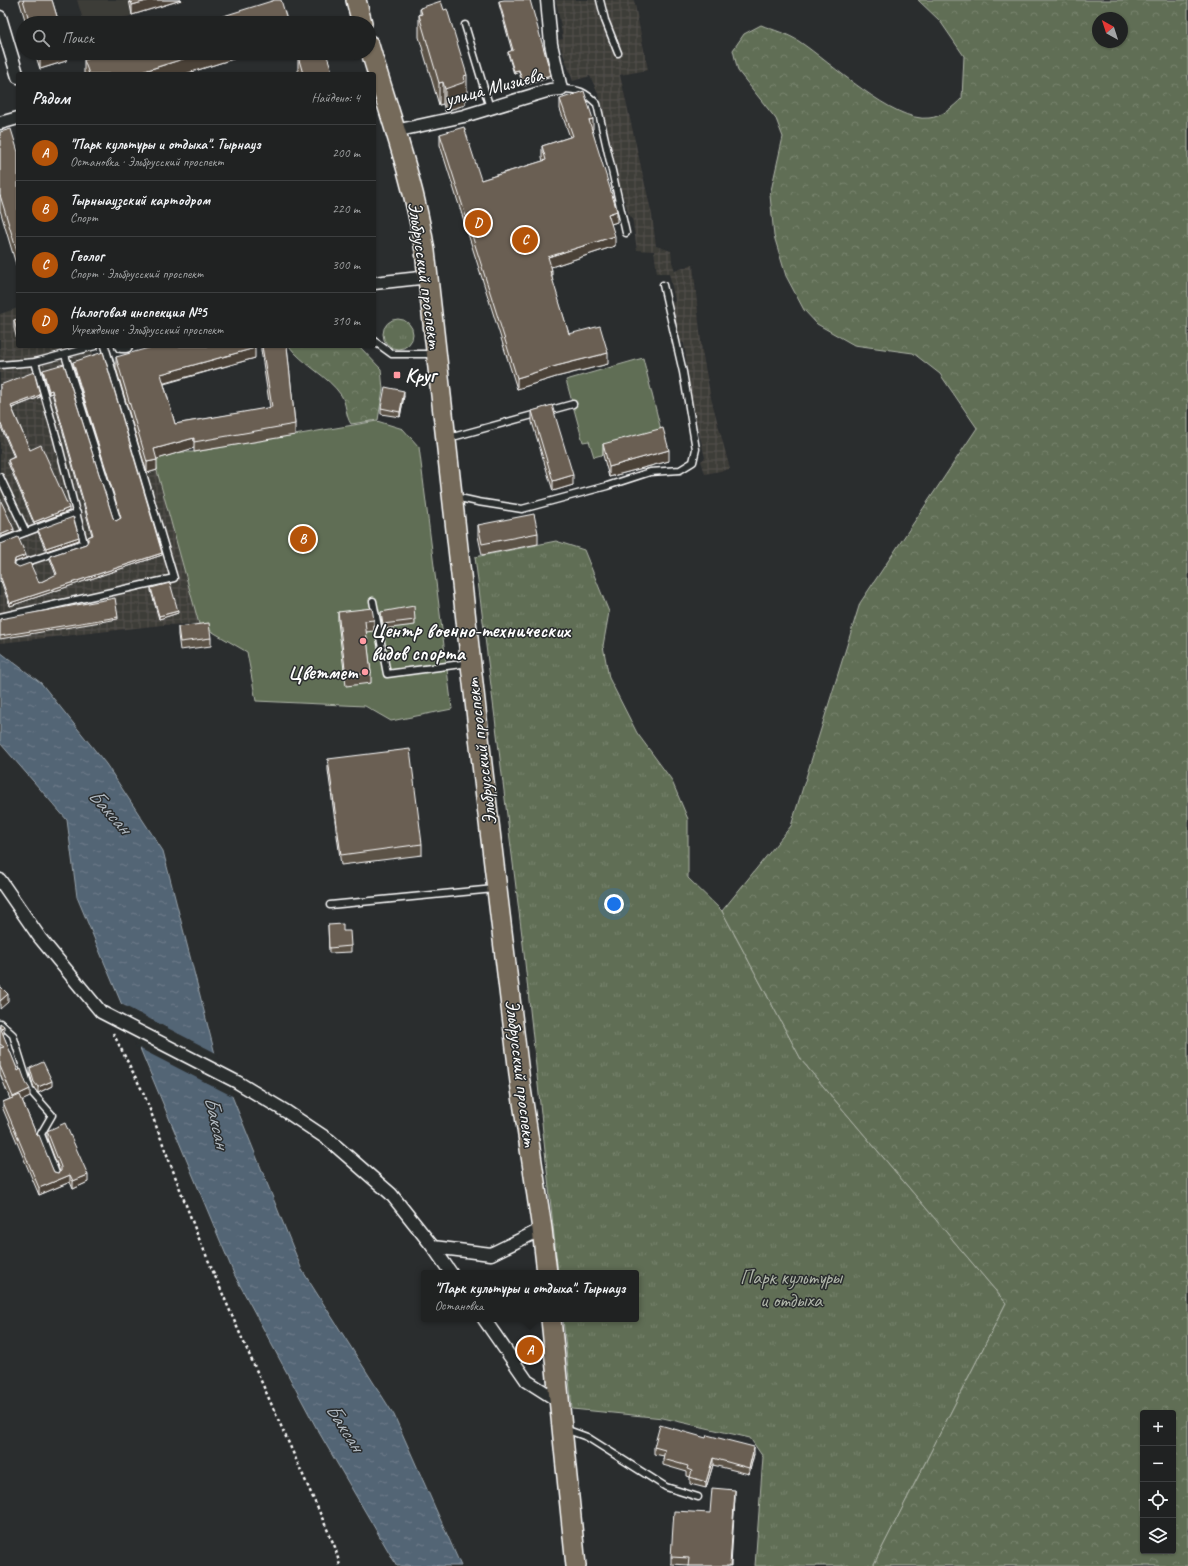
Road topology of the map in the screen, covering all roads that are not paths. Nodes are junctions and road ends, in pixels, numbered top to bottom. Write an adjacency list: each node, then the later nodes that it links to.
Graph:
1 (356, 0): 4 (main road)
2 (547, 0): 10 (street, улица Мизиева)
3 (600, 0): 7 (lane)
4 (360, 16)
5 (0, 17): 9 (street)
6 (465, 25): 11 (lane)
7 (618, 53)
8 (374, 60): 14 (main road, Эльбрусский проспект)
9 (16, 72)
10 (561, 89): 11 (street, улица Мизиева); 15 (lane)
11 (490, 108): 14 (street, улица Мизиева)
12 (16, 119): 13 (street)
13 (0, 123)
14 (395, 131): 16 (main road, Эльбрусский проспект)
15 (626, 233)
16 (428, 277): 17 (street); 22 (main road, Эльбрусский проспект)
17 (376, 283)
18 (662, 285): 29 (lane)
19 (376, 342): 22 (lane)
20 (88, 348): 23 (lane)
21 (106, 348): 36 (lane)
22 (437, 354): 27 (main road, Эльбрусский проспект)
23 (65, 355): 24 (lane); 31 (lane)
24 (35, 362): 25 (lane); 30 (lane)
25 (0, 365)
26 (572, 404): 27 (lane)
27 (446, 439): 29 (main road, Эльбрусский проспект)
28 (0, 477): 32 (lane)
29 (451, 496): 37 (main road, Эльбрусский проспект)
30 (77, 513): 32 (lane); 34 (lane)
31 (117, 519)
32 (26, 532): 33 (lane)
33 (0, 542)
34 (18, 565)
35 (373, 601): 37 (lane)
36 (0, 616)
37 (470, 663): 39 (main road, Эльбрусский проспект)
38 (0, 880): 44 (street)
39 (498, 889): 40 (lane); 43 (main road, Эльбрусский проспект)
40 (330, 905)
41 (0, 1024): 42 (lane)
42 (57, 1176)
43 (542, 1229): 44 (street); 46 (main road, Эльбрусский проспект)
44 (433, 1247): 45 (street)
45 (449, 1270)
46 (546, 1270)
47 (486, 1322): 49 (street)
48 (551, 1322): 49 (main road)
49 (560, 1402): 50 (main road)
50 (562, 1427): 51 (lane); 52 (main road)
51 (698, 1497)
52 (576, 1566)

